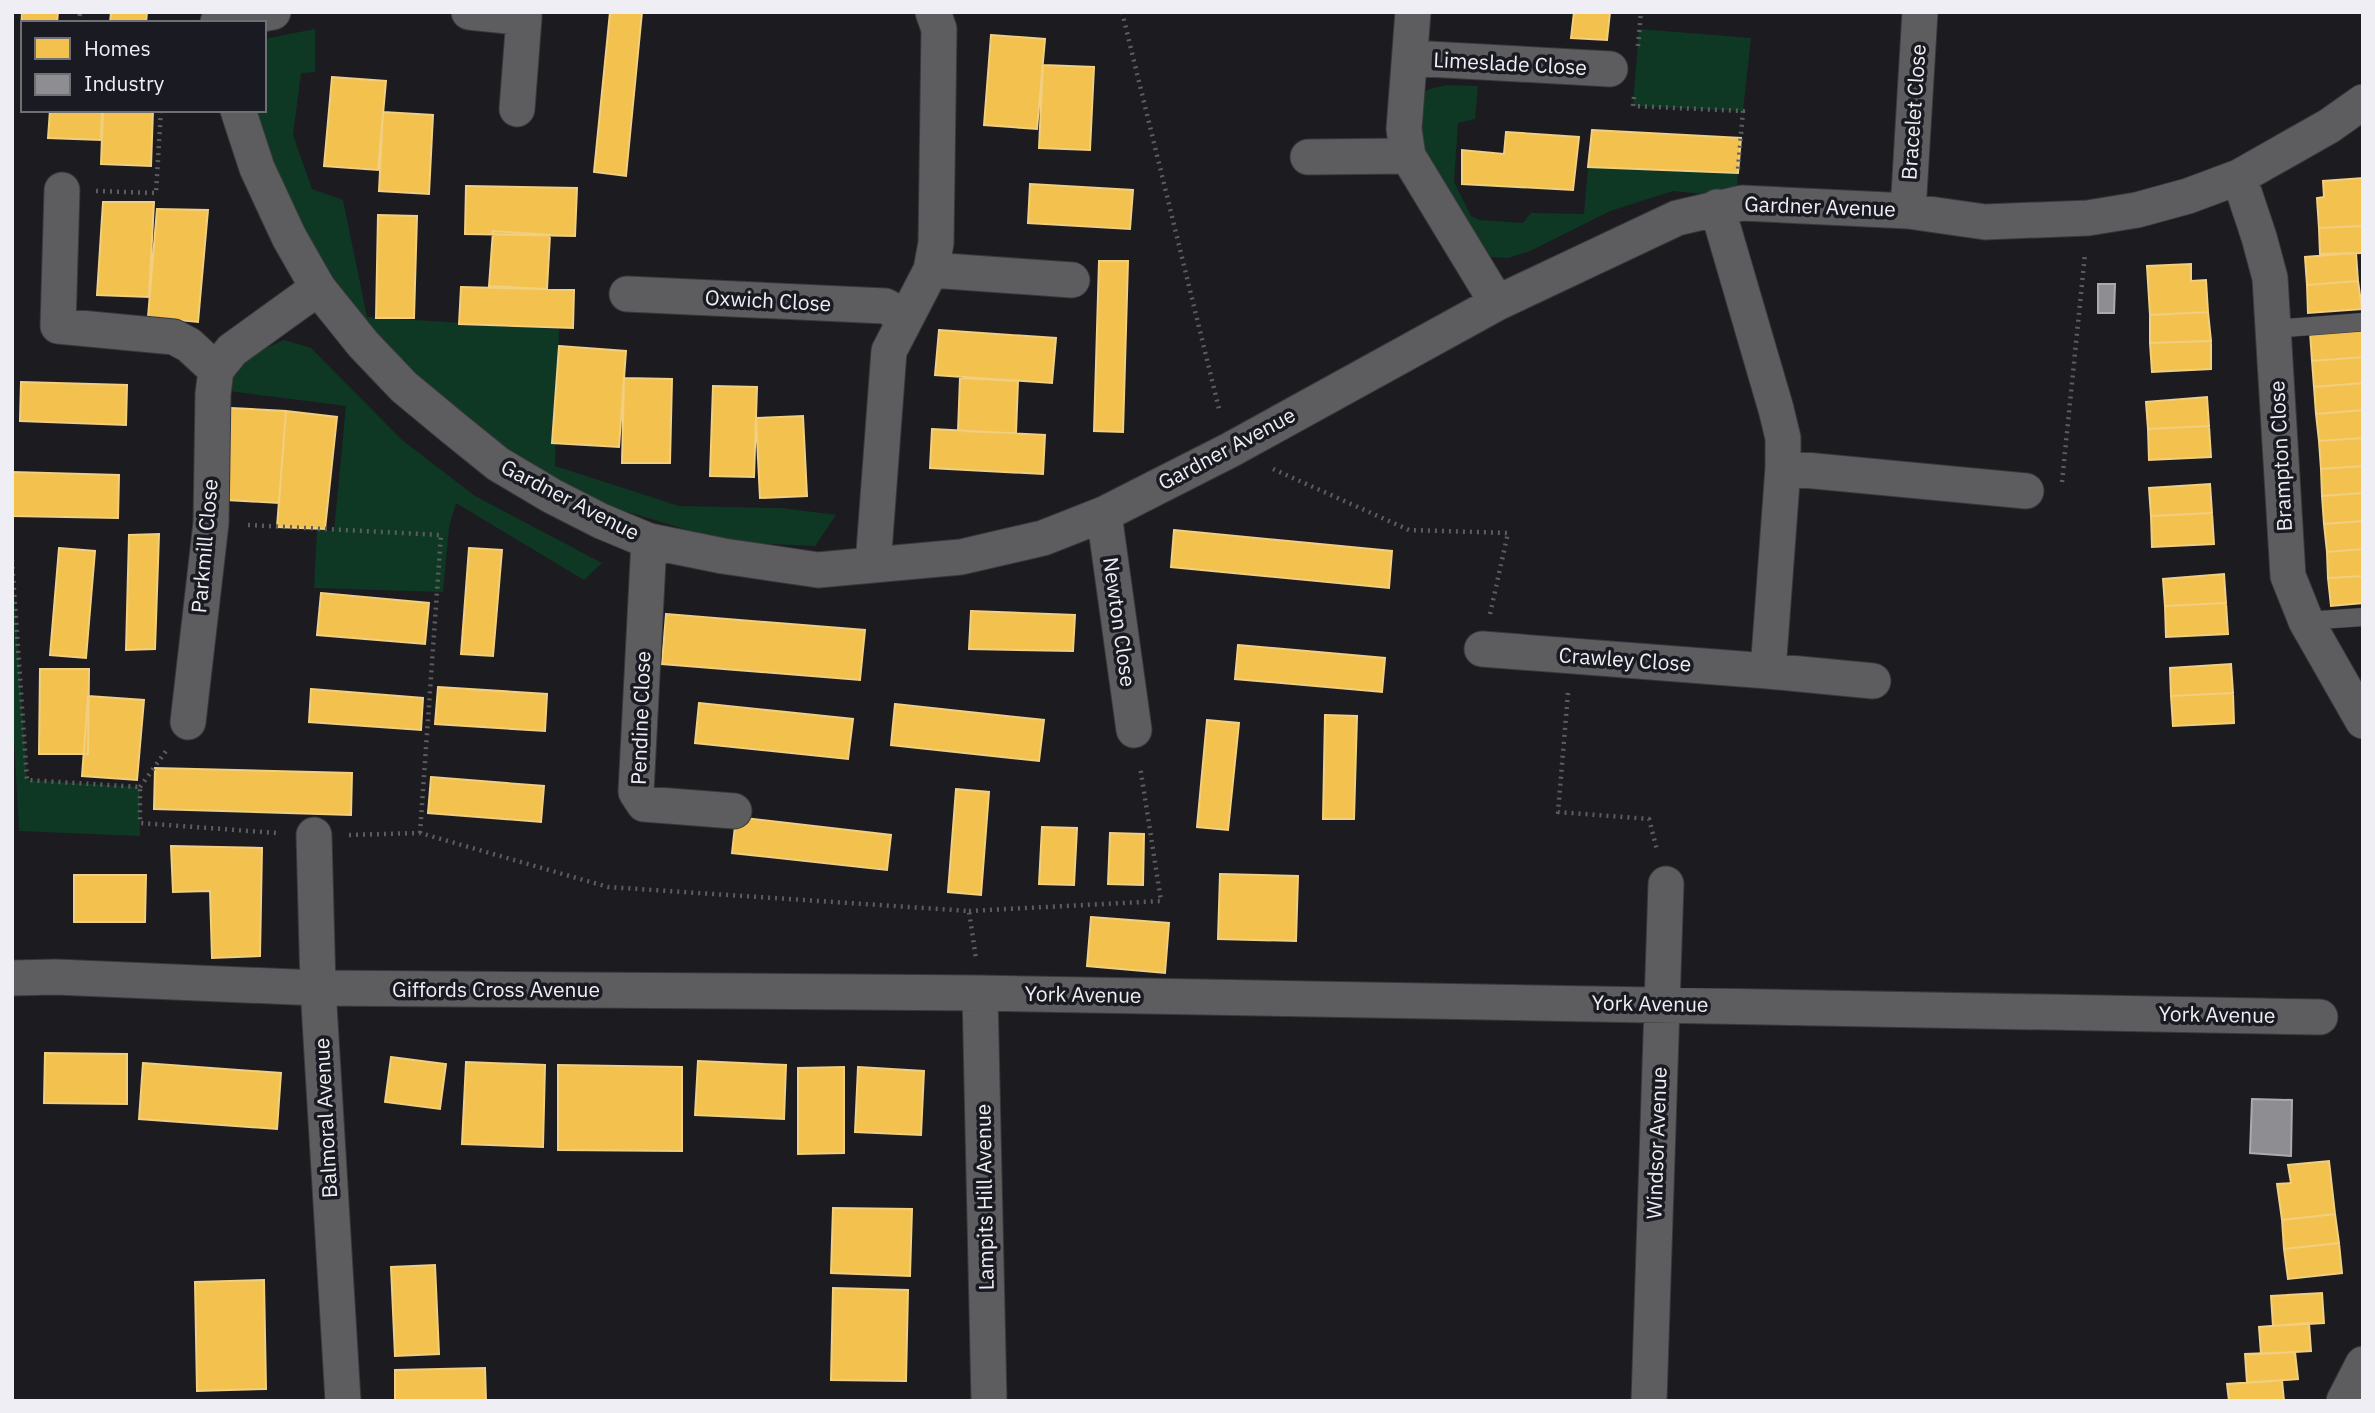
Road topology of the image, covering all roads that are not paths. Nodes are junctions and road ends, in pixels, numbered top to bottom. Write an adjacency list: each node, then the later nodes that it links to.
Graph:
1 (273, 12): 7 (street)
2 (468, 12): 6 (street)
3 (933, 12): 19 (street)
4 (1413, 12): 8 (street, Limeslade Close)
5 (1920, 12): 18 (street, Bracelet Close)
6 (524, 15): 11 (street)
7 (224, 21)
8 (1410, 58): 9 (street, Limeslade Close); 13 (street, Limeslade Close)
9 (1627, 72)
10 (2363, 102): 15 (street, Gardner Avenue)
11 (517, 109)
12 (239, 112): 21 (street, Gardner Avenue)
13 (1408, 156): 14 (street); 23 (street, Limeslade Close)
14 (1308, 157)
15 (2239, 177): 18 (street, Gardner Avenue); 26 (street, Brampton Close)
16 (62, 190): 27 (street)
17 (1726, 205): 18 (street, Gardner Avenue); 23 (street, Gardner Avenue); 28 (street)
18 (1908, 211)
19 (930, 270): 20 (street); 24 (street)
20 (1072, 280)
21 (318, 288): 27 (street); 31 (street, Gardner Avenue)
22 (626, 294): 24 (street, Oxwich Close)
23 (1497, 303): 30 (street, Gardner Avenue)
24 (906, 317): 32 (street)
25 (2363, 322): 26 (lane)
26 (2273, 329): 34 (street, Brampton Close)
27 (216, 370): 39 (street, Parkmill Close)
28 (1783, 468): 29 (street); 36 (street)
29 (2026, 491)
30 (1104, 514): 32 (street, Gardner Avenue); 40 (street, Newton Close)
31 (649, 541): 32 (street, Gardner Avenue); 41 (street, Pendine Close)
32 (873, 565)
33 (2363, 617): 34 (lane)
34 (2306, 621): 38 (street, Brampton Close)
35 (1482, 649): 36 (street, Crawley Close)
36 (1768, 671): 37 (street, Crawley Close)
37 (1873, 681)
38 (2363, 721)
39 (188, 722)
40 (1134, 730)
41 (734, 811)
42 (314, 835): 45 (street, Balmoral Avenue)
43 (1666, 884): 47 (street, Windsor Avenue)
44 (12, 978): 45 (street, Giffords Cross Avenue)
45 (318, 988): 46 (street, Giffords Cross Avenue); 50 (street, Balmoral Avenue)
46 (980, 993): 47 (street, York Avenue); 51 (street, Lampits Hill Avenue)
47 (1661, 1004): 48 (street, York Avenue); 52 (street, Windsor Avenue)
48 (2320, 1017)
49 (2363, 1364): 53 (street)
50 (343, 1401)
51 (989, 1401)
52 (1649, 1401)
53 (2344, 1401)

